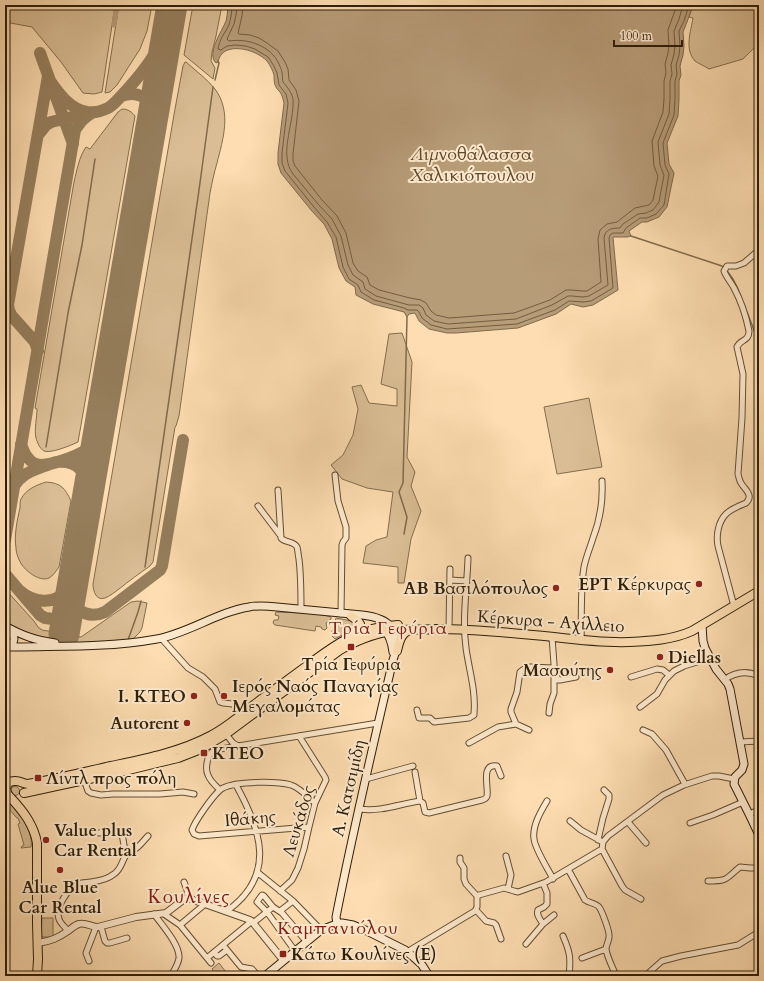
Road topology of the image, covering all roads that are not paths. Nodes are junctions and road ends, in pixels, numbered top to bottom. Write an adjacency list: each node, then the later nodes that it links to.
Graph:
1 (759, 250): 12 (street)
2 (335, 475): 14 (street)
3 (602, 481): 24 (street)
4 (278, 490): 6 (street)
5 (258, 506): 6 (street)
6 (281, 536): 13 (street)
7 (468, 558): 10 (street)
8 (450, 569): 9 (street)
9 (450, 580): 10 (street); 17 (street)
10 (467, 581): 18 (street)
11 (759, 591): 12 (main road, Κέρκυρα - Αχίλλειο)
12 (734, 606): 15 (main road, Κέρκυρα - Αχίλλειο)
13 (300, 609): 14 (main road); 23 (main road)
14 (345, 615): 20 (main road); 21 (main road)
15 (702, 625): 24 (main road, Κέρκυρα - Αχίλλειο); 29 (main road)
16 (413, 629): 17 (main road, Κέρκυρα - Αχίλλειο); 20 (main road, Κέρκυρα - Αχίλλειο); 28 (main road)
17 (448, 629): 18 (main road, Κέρκυρα - Αχίλλειο); 20 (main road, Κέρκυρα - Αχίλλειο)
18 (465, 630): 22 (main road, Κέρκυρα - Αχίλλειο); 38 (street)
19 (13, 631): 25 (main road); 26 (main road); 27 (main road)
20 (387, 631): 21 (main road); 28 (main road); 30 (main road, Α. Κατσιμίδη); 45 (main road)
21 (349, 637): 40 (main road)
22 (552, 637): 24 (main road, Κέρκυρα - Αχίλλειο); 31 (street)
23 (161, 638): 25 (main road); 40 (street)
24 (582, 641)
25 (77, 646): 27 (main road)
26 (11, 647): 27 (main road)
27 (35, 647)
28 (397, 651): 30 (main road, Α. Κατσιμίδη)
29 (710, 658): 32 (street); 36 (main road)
30 (393, 660): 41 (main road, Α. Κατσιμίδη)
31 (554, 666): 34 (street); 39 (street); 42 (street)
32 (669, 675): 35 (street); 37 (street)
33 (759, 676): 36 (street)
34 (576, 677)
35 (631, 677)
36 (724, 680): 48 (main road)
37 (640, 707)
38 (416, 710)
39 (549, 713)
40 (242, 715): 45 (main road)
41 (378, 723): 46 (street); 54 (main road, Α. Κατσιμίδη)
42 (516, 724): 43 (street); 49 (street)
43 (529, 730)
44 (642, 730): 57 (street)
45 (224, 732): 50 (street); 56 (main road); 59 (main road)
46 (299, 736): 50 (street); 67 (street, Λευκάδος)
47 (759, 741): 48 (street)
48 (740, 742): 55 (main road)
49 (469, 743)
50 (238, 746): 60 (street)
51 (413, 766): 54 (street)
52 (415, 772): 65 (street)
53 (501, 776): 65 (street)
54 (366, 779): 68 (main road, Α. Κατσιμίδη)
55 (734, 779): 57 (street); 66 (main road)
56 (84, 780): 62 (street); 63 (main road)
57 (686, 784): 73 (street)
58 (236, 785): 60 (street); 67 (street); 77 (street)
59 (8, 789): 63 (main road); 63 (main road); 70 (main road)
60 (220, 790): 77 (street, Ιθάκης)
61 (604, 790): 81 (street)
62 (194, 794)
63 (22, 795): 70 (main road)
64 (547, 801): 90 (street)
65 (420, 802): 68 (street)
66 (743, 802): 71 (main road); 74 (street)
67 (315, 803): 76 (street, Λευκάδος)
68 (360, 809): 110 (main road, Α. Κατσιμίδη)
69 (759, 810): 71 (street)
70 (24, 813): 121 (main road)
71 (750, 814): 75 (main road)
72 (570, 821): 81 (street)
73 (628, 822): 81 (street); 82 (street)
74 (690, 823)
75 (757, 823): 80 (main road)
76 (309, 827): 77 (street, Ιθάκης); 95 (street, Λευκάδος)
77 (257, 831): 89 (street)
78 (99, 833): 84 (street)
79 (148, 836): 84 (street)
80 (759, 836)
81 (601, 841): 83 (street)
82 (646, 843)
83 (602, 849): 88 (street); 98 (street)
84 (127, 854): 115 (street)
85 (506, 856): 94 (street)
86 (460, 858): 96 (street)
87 (759, 868): 91 (street)
88 (568, 869): 90 (street); 124 (street)
89 (257, 872): 95 (street); 103 (street)
90 (553, 878): 93 (street)
91 (708, 881)
92 (184, 882): 97 (street)
93 (543, 883): 94 (street); 111 (street)
94 (508, 888): 96 (street)
95 (280, 891): 99 (street)
96 (477, 896): 102 (street)
97 (188, 898): 100 (street); 107 (street)
98 (641, 899)
99 (293, 902): 105 (street); 114 (street)
100 (205, 904): 103 (street); 112 (street)
101 (273, 907): 104 (street); 104 (street); 105 (street)
102 (476, 910): 119 (street); 128 (street)
103 (227, 911): 109 (street)
104 (267, 912): 109 (street); 126 (street)
105 (280, 912): 120 (street)
106 (154, 914): 107 (street); 113 (street); 136 (street)
107 (164, 914): 112 (street)
108 (554, 916): 111 (street)
109 (253, 922): 123 (street); 132 (street)
110 (337, 924): 114 (main road); 128 (main road)
111 (543, 924): 122 (street)
112 (180, 925): 129 (street)
113 (98, 927): 115 (street); 118 (street); 131 (street)
114 (321, 930): 120 (main road)
115 (68, 931): 121 (street)
116 (759, 932): 134 (street)
117 (563, 936): 140 (street)
118 (127, 938)
119 (501, 939)
120 (306, 941): 126 (main road)
121 (38, 943): 135 (main road)
122 (526, 944)
123 (223, 945): 125 (street); 127 (street)
124 (606, 949): 130 (street); 141 (street)
125 (227, 950): 127 (street); 137 (street)
126 (295, 950): 132 (main road)
127 (214, 952): 129 (street)
128 (407, 952): 139 (main road)
129 (207, 958): 133 (street)
130 (582, 958)
131 (89, 960)
132 (283, 960): 138 (main road)
133 (212, 964)
134 (647, 975)
135 (38, 976)
136 (172, 976)
137 (258, 976)
138 (264, 976)
139 (429, 976)
140 (568, 976)
141 (616, 976)

